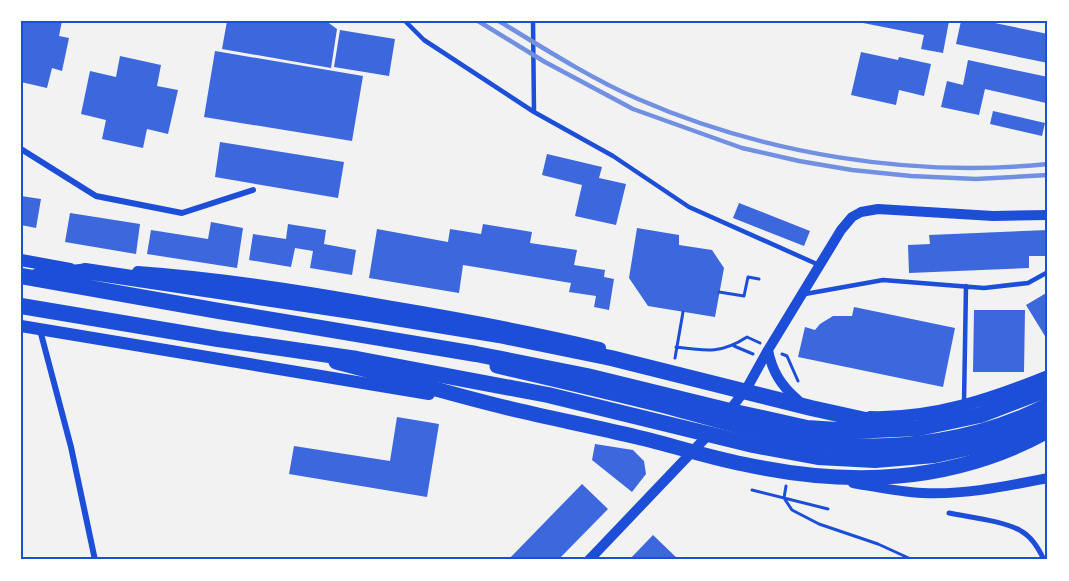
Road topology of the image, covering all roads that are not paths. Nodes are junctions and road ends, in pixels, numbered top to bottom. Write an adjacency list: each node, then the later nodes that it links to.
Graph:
1 (405, 21): 3 (lane)
2 (533, 21): 3 (lane)
3 (534, 112): 8 (lane)
4 (21, 149): 5 (street)
5 (253, 190)
6 (1048, 214): 8 (street)
7 (21, 261): 9 (main road)
8 (819, 265): 13 (street)
9 (85, 272): 11 (main road); 19 (main road); 28 (highway)
10 (1048, 272): 12 (lane)
11 (21, 278): 26 (main road); 28 (highway)
12 (966, 286): 13 (lane); 23 (lane)
13 (802, 294): 17 (street)
14 (21, 304): 24 (main road); 27 (highway)
15 (21, 326): 16 (main road)
16 (40, 329): 24 (main road); 35 (street)
17 (765, 354): 19 (street); 21 (street)
18 (1048, 376): 23 (main road)
19 (748, 386): 21 (main road); 26 (street)
20 (1048, 389): 28 (highway)
21 (798, 400): 25 (main road)
22 (1048, 405): 30 (main road)
23 (964, 406): 25 (main road)
24 (513, 409): 31 (main road)
25 (851, 414): 30 (street)
26 (721, 421): 30 (main road); 31 (street)
27 (1048, 421)
28 (940, 425)
29 (1048, 431): 32 (main road)
30 (847, 445)
31 (693, 451): 32 (main road); 36 (street)
32 (826, 478): 33 (street)
33 (1048, 478)
34 (948, 513): 37 (street)
35 (95, 560)
36 (589, 560)
37 (1044, 560)

